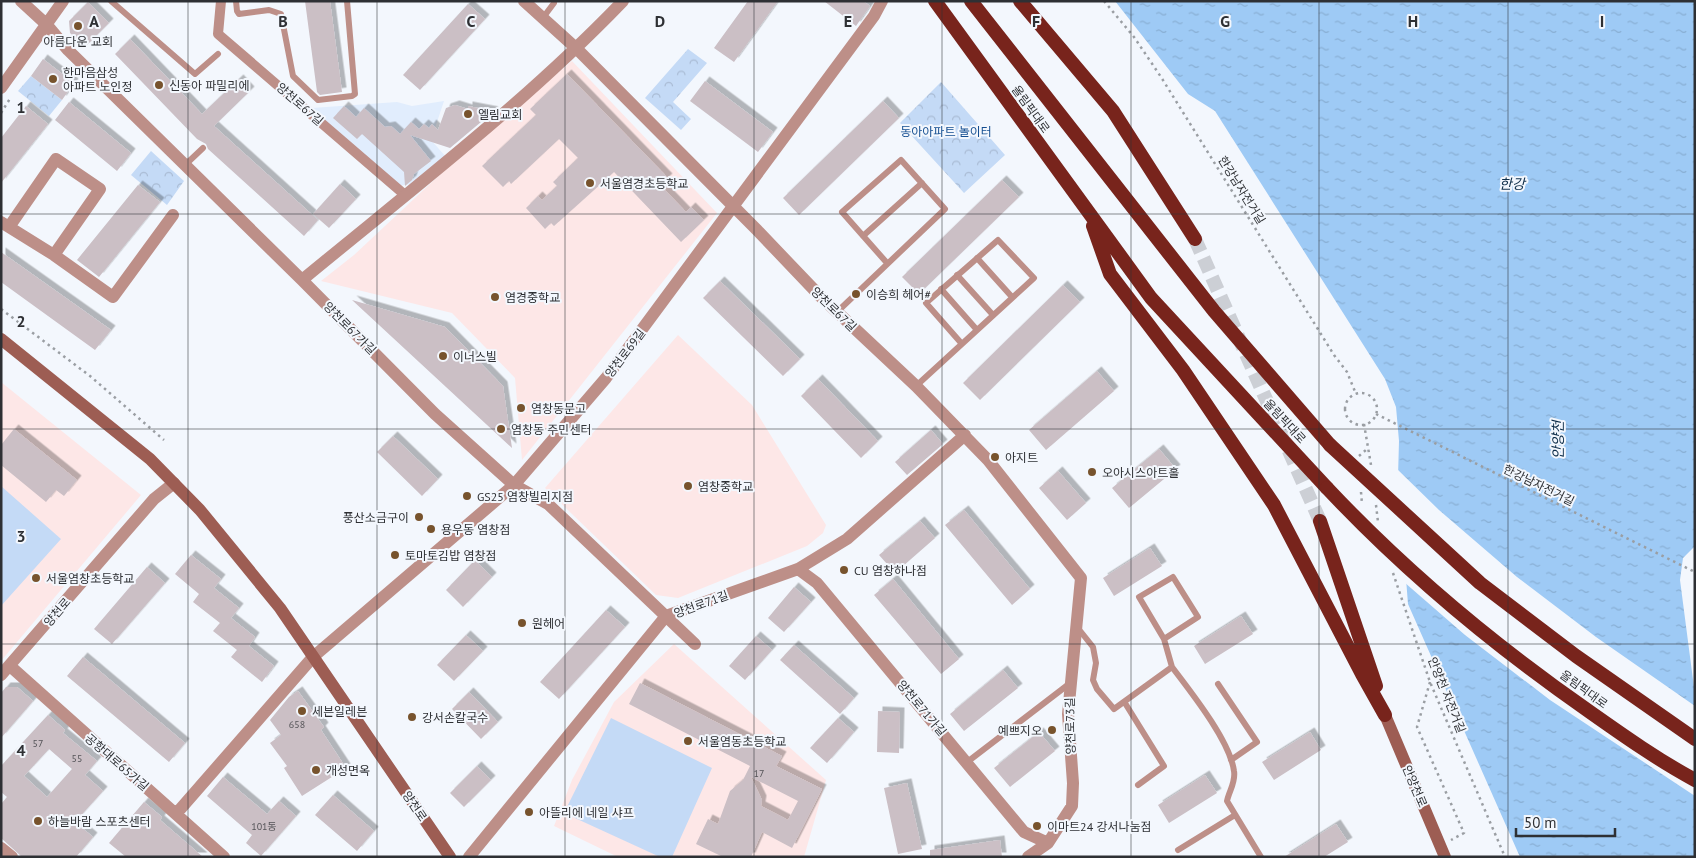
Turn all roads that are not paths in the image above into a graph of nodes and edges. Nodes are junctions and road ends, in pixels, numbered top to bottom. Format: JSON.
{"nodes":[{"id":1,"x":21,"y":1,"type":"edge"},
{"id":2,"x":62,"y":1,"type":"edge"},
{"id":3,"x":110,"y":1,"type":"edge"},
{"id":4,"x":221,"y":1,"type":"edge"},
{"id":5,"x":236,"y":1,"type":"edge"},
{"id":6,"x":347,"y":1,"type":"edge"},
{"id":7,"x":524,"y":1,"type":"edge"},
{"id":8,"x":622,"y":1,"type":"edge"},
{"id":9,"x":882,"y":1,"type":"edge"},
{"id":10,"x":935,"y":1,"type":"edge"},
{"id":11,"x":971,"y":1,"type":"edge"},
{"id":12,"x":1020,"y":1,"type":"edge"},
{"id":13,"x":554,"y":2,"type":"edge"},
{"id":14,"x":542,"y":19,"type":"junction"},
{"id":15,"x":46,"y":24,"type":"junction"},
{"id":16,"x":577,"y":49,"type":"junction"},
{"id":17,"x":218,"y":54,"type":"dead end"},
{"id":18,"x":1,"y":88,"type":"edge"},
{"id":19,"x":203,"y":148,"type":"dead end"},
{"id":20,"x":185,"y":165,"type":"junction"},
{"id":21,"x":922,"y":183,"type":"junction"},
{"id":22,"x":405,"y":195,"type":"junction"},
{"id":23,"x":733,"y":205,"type":"junction"},
{"id":24,"x":1088,"y":213,"type":"junction"},
{"id":25,"x":173,"y":215,"type":"dead end"},
{"id":26,"x":5,"y":224,"type":"edge"},
{"id":27,"x":863,"y":236,"type":"junction"},
{"id":28,"x":1195,"y":239,"type":"tunnel mouth"},
{"id":29,"x":54,"y":255,"type":"junction"},
{"id":30,"x":977,"y":258,"type":"junction"},
{"id":31,"x":887,"y":263,"type":"junction"},
{"id":32,"x":957,"y":275,"type":"junction"},
{"id":33,"x":302,"y":280,"type":"junction"},
{"id":34,"x":941,"y":289,"type":"junction"},
{"id":35,"x":1012,"y":297,"type":"junction"},
{"id":36,"x":837,"y":312,"type":"junction"},
{"id":37,"x":993,"y":315,"type":"junction"},
{"id":38,"x":977,"y":330,"type":"junction"},
{"id":39,"x":1,"y":339,"type":"edge"},
{"id":40,"x":962,"y":344,"type":"junction"},
{"id":41,"x":916,"y":386,"type":"junction"},
{"id":42,"x":964,"y":435,"type":"junction"},
{"id":43,"x":174,"y":484,"type":"junction"},
{"id":44,"x":514,"y":485,"type":"junction"},
{"id":45,"x":1320,"y":520,"type":"tunnel mouth"},
{"id":46,"x":798,"y":569,"type":"junction"},
{"id":47,"x":1081,"y":578,"type":"joint"},
{"id":48,"x":666,"y":616,"type":"junction"},
{"id":49,"x":1076,"y":626,"type":"junction"},
{"id":50,"x":1164,"y":639,"type":"junction"},
{"id":51,"x":695,"y":644,"type":"dead end"},
{"id":52,"x":313,"y":657,"type":"junction"},
{"id":53,"x":1172,"y":667,"type":"junction"},
{"id":54,"x":6,"y":670,"type":"edge"},
{"id":55,"x":1070,"y":684,"type":"junction"},
{"id":56,"x":1218,"y":684,"type":"dead end"},
{"id":57,"x":1125,"y":703,"type":"junction"},
{"id":58,"x":1385,"y":715,"type":"junction"},
{"id":59,"x":1695,"y":739,"type":"edge"},
{"id":60,"x":1232,"y":760,"type":"junction"},
{"id":61,"x":966,"y":762,"type":"junction"},
{"id":62,"x":1695,"y":780,"type":"edge"},
{"id":63,"x":1138,"y":785,"type":"dead end"},
{"id":64,"x":176,"y":814,"type":"junction"},
{"id":65,"x":1235,"y":815,"type":"junction"},
{"id":66,"x":1048,"y":843,"type":"junction"},
{"id":67,"x":1,"y":848,"type":"edge"},
{"id":68,"x":1178,"y":850,"type":"dead end"},
{"id":69,"x":1443,"y":851,"type":"edge"},
{"id":70,"x":12,"y":857,"type":"edge"},
{"id":71,"x":224,"y":857,"type":"edge"},
{"id":72,"x":450,"y":857,"type":"edge"},
{"id":73,"x":469,"y":857,"type":"edge"},
{"id":74,"x":1028,"y":857,"type":"edge"},
{"id":75,"x":1261,"y":857,"type":"edge"}],
"edges":[{"from":1,"to":15,"type":"street","name":"양천로67가길"},
{"from":2,"to":15,"type":"street"},
{"from":3,"to":17,"type":"lane"},
{"from":4,"to":22,"type":"street","name":"양천로67길"},
{"from":5,"to":6,"type":"lane"},
{"from":7,"to":14,"type":"street","name":"양천로67길"},
{"from":8,"to":16,"type":"street"},
{"from":9,"to":23,"type":"street","name":"양천로69길"},
{"from":10,"to":24,"type":"highway","name":"올림픽대로"},
{"from":11,"to":59,"type":"highway","name":"올림픽대로","bridge":true},
{"from":12,"to":28,"type":"highway"},
{"from":13,"to":14,"type":"lane"},
{"from":14,"to":16,"type":"street","name":"양천로67길"},
{"from":15,"to":18,"type":"street"},
{"from":15,"to":20,"type":"street","name":"양천로67가길"},
{"from":16,"to":22,"type":"street"},
{"from":16,"to":23,"type":"street","name":"양천로67길"},
{"from":19,"to":20,"type":"lane"},
{"from":20,"to":33,"type":"street","name":"양천로67가길"},
{"from":21,"to":27,"type":"lane"},
{"from":21,"to":27,"type":"lane"},
{"from":21,"to":31,"type":"lane"},
{"from":22,"to":33,"type":"street"},
{"from":23,"to":36,"type":"street","name":"양천로67길"},
{"from":23,"to":44,"type":"street","name":"양천로69길"},
{"from":24,"to":58,"type":"highway"},
{"from":24,"to":62,"type":"highway","name":"올림픽대로","bridge":true},
{"from":25,"to":29,"type":"street"},
{"from":26,"to":29,"type":"street"},
{"from":26,"to":29,"type":"street"},
{"from":27,"to":31,"type":"lane"},
{"from":30,"to":32,"type":"lane"},
{"from":30,"to":35,"type":"lane"},
{"from":30,"to":35,"type":"lane"},
{"from":31,"to":36,"type":"lane"},
{"from":32,"to":34,"type":"lane"},
{"from":32,"to":37,"type":"lane"},
{"from":33,"to":44,"type":"street","name":"양천로67가길"},
{"from":34,"to":38,"type":"lane"},
{"from":34,"to":40,"type":"lane"},
{"from":35,"to":37,"type":"lane"},
{"from":36,"to":41,"type":"street","name":"양천로67길"},
{"from":37,"to":38,"type":"lane"},
{"from":38,"to":40,"type":"lane"},
{"from":39,"to":43,"type":"main road","name":"양천로"},
{"from":40,"to":41,"type":"lane"},
{"from":41,"to":42,"type":"street","name":"양천로67길"},
{"from":42,"to":46,"type":"street","name":"양천로71길"},
{"from":42,"to":47,"type":"street","name":"양천로67길"},
{"from":43,"to":52,"type":"main road","name":"양천로"},
{"from":43,"to":54,"type":"street","name":"양천로"},
{"from":44,"to":48,"type":"street","name":"양천로67가길"},
{"from":44,"to":52,"type":"street","name":"양천로69길"},
{"from":45,"to":58,"type":"highway"},
{"from":46,"to":48,"type":"street","name":"양천로71길"},
{"from":46,"to":61,"type":"street","name":"양천로71가길"},
{"from":47,"to":49,"type":"street","name":"양천로73길"},
{"from":48,"to":51,"type":"street","name":"양천로67가길"},
{"from":48,"to":73,"type":"street","name":"양천로71길"},
{"from":49,"to":55,"type":"street","name":"양천로73길"},
{"from":49,"to":57,"type":"lane"},
{"from":50,"to":50,"type":"lane"},
{"from":50,"to":53,"type":"lane"},
{"from":52,"to":64,"type":"street"},
{"from":52,"to":72,"type":"main road","name":"양천로"},
{"from":53,"to":57,"type":"lane"},
{"from":53,"to":60,"type":"lane"},
{"from":54,"to":64,"type":"street","name":"공항대로65가길"},
{"from":55,"to":61,"type":"lane"},
{"from":55,"to":66,"type":"street","name":"양천로73길"},
{"from":56,"to":60,"type":"lane"},
{"from":57,"to":63,"type":"lane"},
{"from":58,"to":69,"type":"main road","name":"안양천로"},
{"from":60,"to":65,"type":"lane"},
{"from":61,"to":66,"type":"street","name":"양천로71가길"},
{"from":64,"to":71,"type":"street","name":"공항대로65가길"},
{"from":65,"to":68,"type":"lane"},
{"from":65,"to":75,"type":"lane"},
{"from":66,"to":74,"type":"street","name":"양천로73길"},
{"from":67,"to":70,"type":"street"}]}
